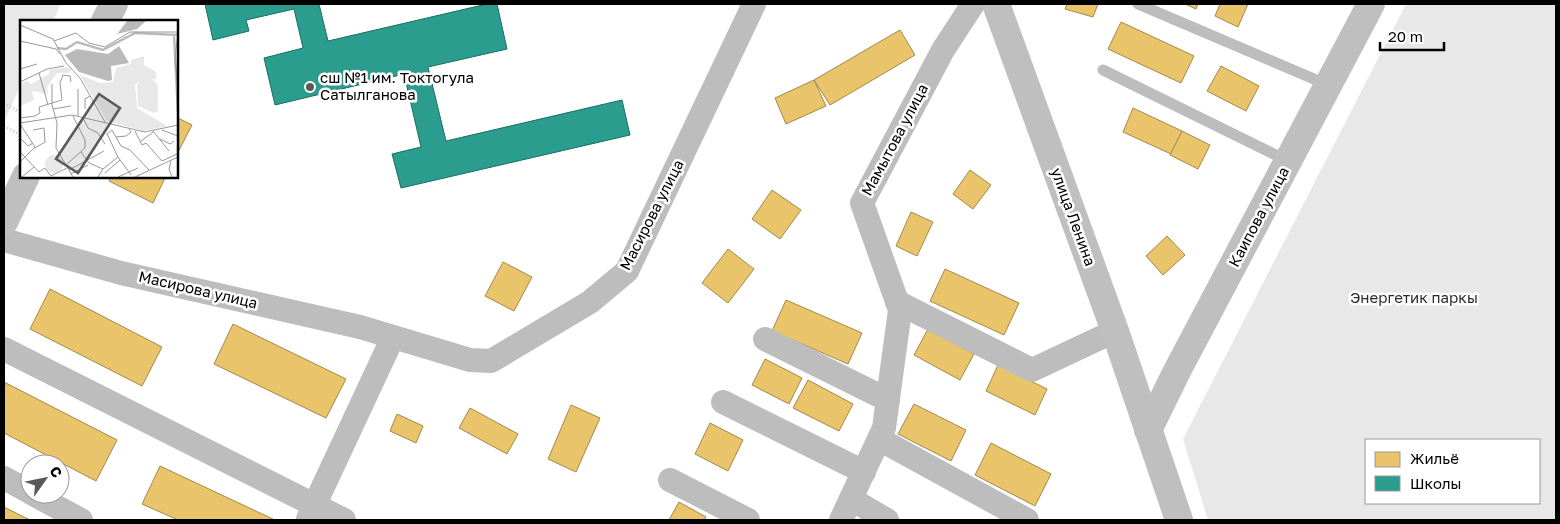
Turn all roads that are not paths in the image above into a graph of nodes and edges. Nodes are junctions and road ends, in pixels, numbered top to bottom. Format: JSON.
{"nodes":[{"id":1,"x":114,"y":4,"type":"edge"},
{"id":2,"x":754,"y":4,"type":"edge"},
{"id":3,"x":973,"y":4,"type":"edge"},
{"id":4,"x":996,"y":4,"type":"edge"},
{"id":5,"x":1138,"y":4,"type":"edge"},
{"id":6,"x":1370,"y":4,"type":"edge"},
{"id":7,"x":106,"y":20,"type":"edge"},
{"id":8,"x":1103,"y":70,"type":"dead end"},
{"id":9,"x":1328,"y":85,"type":"junction"},
{"id":10,"x":1288,"y":161,"type":"junction"},
{"id":11,"x":25,"y":178,"type":"edge"},
{"id":12,"x":4,"y":222,"type":"edge"},
{"id":13,"x":4,"y":240,"type":"edge"},
{"id":14,"x":897,"y":302,"type":"junction"},
{"id":15,"x":1115,"y":331,"type":"junction"},
{"id":16,"x":393,"y":337,"type":"junction"},
{"id":17,"x":765,"y":339,"type":"dead end"},
{"id":18,"x":4,"y":349,"type":"edge"},
{"id":19,"x":888,"y":400,"type":"junction"},
{"id":20,"x":723,"y":402,"type":"dead end"},
{"id":21,"x":1148,"y":430,"type":"junction"},
{"id":22,"x":879,"y":439,"type":"junction"},
{"id":23,"x":864,"y":472,"type":"junction"},
{"id":24,"x":4,"y":478,"type":"edge"},
{"id":25,"x":670,"y":480,"type":"dead end"},
{"id":26,"x":20,"y":487,"type":"edge"},
{"id":27,"x":851,"y":499,"type":"junction"},
{"id":28,"x":52,"y":504,"type":"edge"},
{"id":29,"x":311,"y":513,"type":"edge"},
{"id":30,"x":81,"y":520,"type":"edge"},
{"id":31,"x":344,"y":520,"type":"edge"},
{"id":32,"x":748,"y":520,"type":"edge"},
{"id":33,"x":841,"y":520,"type":"edge"},
{"id":34,"x":887,"y":520,"type":"edge"},
{"id":35,"x":1027,"y":520,"type":"edge"},
{"id":36,"x":1179,"y":520,"type":"edge"}],
"edges":[{"from":1,"to":7,"type":"main road"},
{"from":2,"to":16,"type":"street","name":"Масирова улица"},
{"from":3,"to":14,"type":"street","name":"Мамытова улица"},
{"from":4,"to":15,"type":"main road","name":"улица Ленина"},
{"from":5,"to":9,"type":"lane"},
{"from":6,"to":9,"type":"main road","name":"Каипова улица"},
{"from":8,"to":10,"type":"lane"},
{"from":9,"to":10,"type":"main road","name":"Каипова улица"},
{"from":10,"to":21,"type":"main road","name":"Каипова улица"},
{"from":11,"to":12,"type":"main road"},
{"from":13,"to":16,"type":"street","name":"Масирова улица"},
{"from":14,"to":15,"type":"street"},
{"from":14,"to":19,"type":"street","name":"Мамытова улица"},
{"from":15,"to":21,"type":"main road","name":"улица Ленина"},
{"from":16,"to":29,"type":"street"},
{"from":17,"to":19,"type":"street"},
{"from":18,"to":29,"type":"street"},
{"from":19,"to":22,"type":"street","name":"Мамытова улица"},
{"from":20,"to":23,"type":"street"},
{"from":21,"to":36,"type":"main road","name":"улица Ленина"},
{"from":22,"to":23,"type":"street","name":"Мамытова улица"},
{"from":22,"to":35,"type":"street"},
{"from":23,"to":27,"type":"street","name":"Мамытова улица"},
{"from":24,"to":26,"type":"street"},
{"from":25,"to":32,"type":"street"},
{"from":27,"to":33,"type":"street","name":"Мамытова улица"},
{"from":27,"to":34,"type":"street"},
{"from":28,"to":30,"type":"street"},
{"from":29,"to":31,"type":"street"}]}
